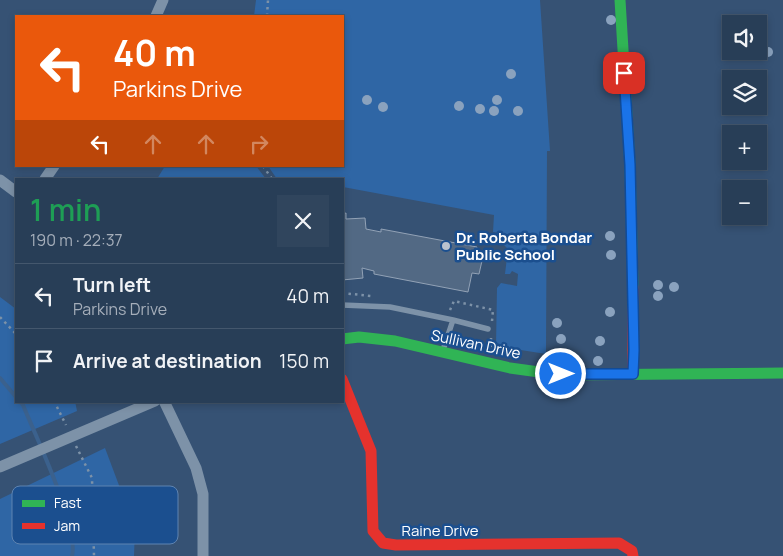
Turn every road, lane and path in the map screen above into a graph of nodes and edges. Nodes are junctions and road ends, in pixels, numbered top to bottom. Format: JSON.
{"nodes":[{"id":1,"x":163,"y":0,"type":"edge"},
{"id":2,"x":268,"y":0,"type":"edge"},
{"id":3,"x":620,"y":0,"type":"edge"},
{"id":4,"x":156,"y":15,"type":"edge"},
{"id":5,"x":267,"y":15,"type":"edge"},
{"id":6,"x":53,"y":167,"type":"edge"},
{"id":7,"x":264,"y":167,"type":"edge"},
{"id":8,"x":46,"y":178,"type":"edge"},
{"id":9,"x":271,"y":178,"type":"edge"},
{"id":10,"x":0,"y":180,"type":"edge"},
{"id":11,"x":15,"y":191,"type":"edge"},
{"id":12,"x":344,"y":305,"type":"edge"},
{"id":13,"x":0,"y":317,"type":"edge"},
{"id":14,"x":453,"y":320,"type":"junction"},
{"id":15,"x":488,"y":329,"type":"dead end"},
{"id":16,"x":15,"y":333,"type":"edge"},
{"id":17,"x":344,"y":339,"type":"edge"},
{"id":18,"x":442,"y":352,"type":"junction"},
{"id":19,"x":783,"y":373,"type":"edge"},
{"id":20,"x":633,"y":374,"type":"junction"},
{"id":21,"x":344,"y":384,"type":"edge"},
{"id":22,"x":55,"y":403,"type":"edge"},
{"id":23,"x":150,"y":403,"type":"edge"},
{"id":24,"x":165,"y":403,"type":"edge"},
{"id":25,"x":72,"y":437,"type":"junction"},
{"id":26,"x":0,"y":467,"type":"edge"},
{"id":27,"x":92,"y":486,"type":"edge"},
{"id":28,"x":203,"y":556,"type":"edge"},
{"id":29,"x":633,"y":556,"type":"edge"}],
"edges":[{"from":1,"to":4,"type":"street"},
{"from":2,"to":5,"type":"path"},
{"from":3,"to":20,"type":"street"},
{"from":6,"to":8,"type":"street"},
{"from":7,"to":9,"type":"path"},
{"from":10,"to":11,"type":"street"},
{"from":12,"to":14,"type":"lane"},
{"from":13,"to":16,"type":"path"},
{"from":14,"to":15,"type":"lane"},
{"from":14,"to":18,"type":"lane"},
{"from":17,"to":18,"type":"street","name":"Sullivan Drive"},
{"from":18,"to":20,"type":"street","name":"Sullivan Drive"},
{"from":19,"to":20,"type":"street","name":"Sullivan Drive"},
{"from":21,"to":29,"type":"street","name":"Raine Drive"},
{"from":22,"to":25,"type":"path"},
{"from":23,"to":25,"type":"street"},
{"from":24,"to":28,"type":"street"},
{"from":25,"to":26,"type":"street"},
{"from":25,"to":27,"type":"path"}]}
